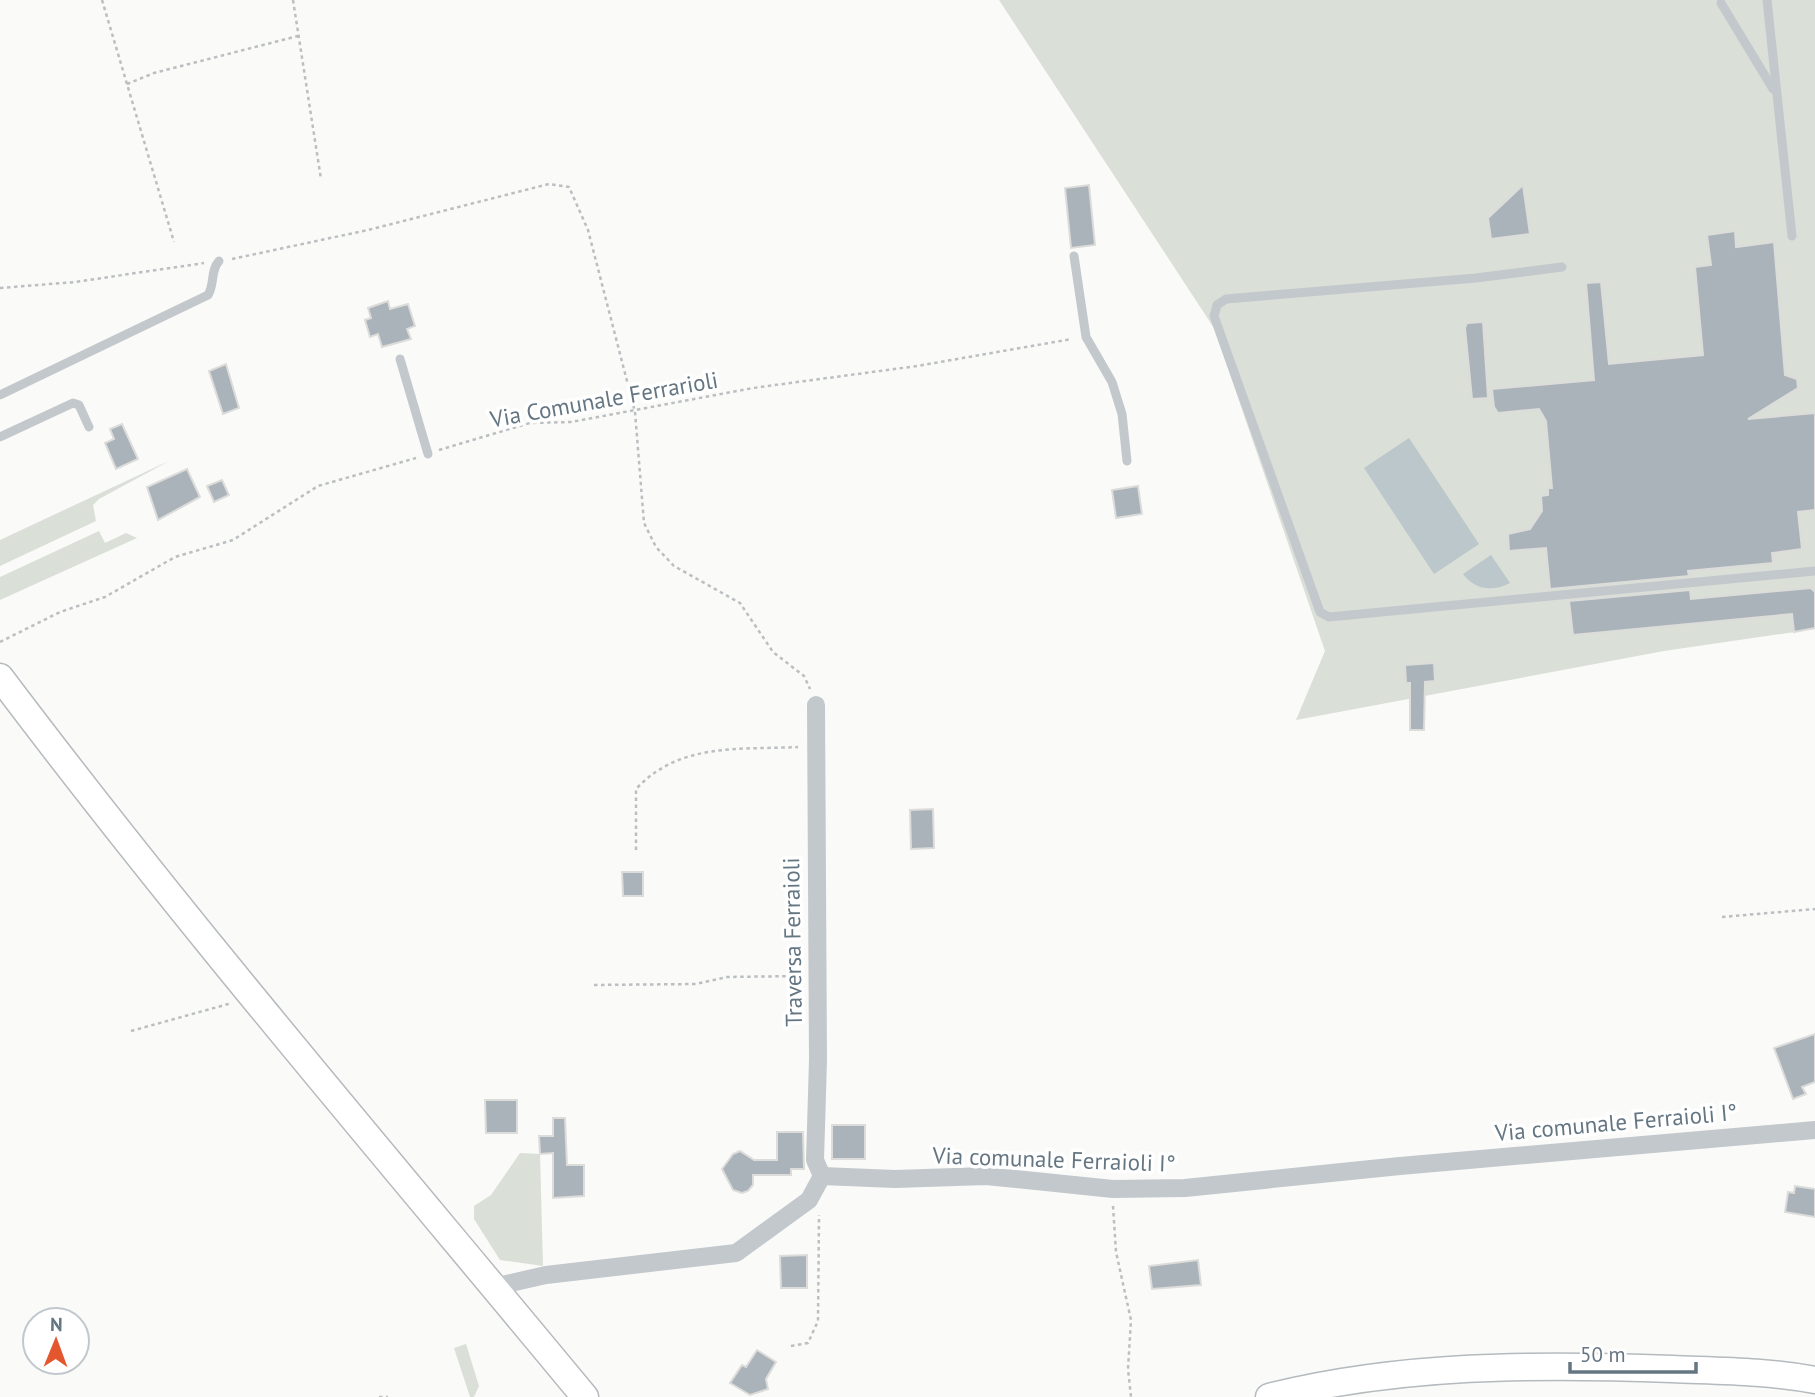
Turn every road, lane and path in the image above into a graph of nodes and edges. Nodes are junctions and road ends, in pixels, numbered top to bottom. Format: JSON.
{"nodes":[{"id":1,"x":102,"y":0,"type":"edge"},
{"id":2,"x":293,"y":0,"type":"edge"},
{"id":3,"x":1767,"y":0,"type":"edge"},
{"id":4,"x":1722,"y":1,"type":"edge"},
{"id":5,"x":298,"y":36,"type":"junction"},
{"id":6,"x":125,"y":84,"type":"junction"},
{"id":7,"x":1775,"y":92,"type":"junction"},
{"id":8,"x":321,"y":179,"type":"dead end"},
{"id":9,"x":1792,"y":236,"type":"dead end"},
{"id":10,"x":174,"y":242,"type":"dead end"},
{"id":11,"x":1074,"y":256,"type":"dead end"},
{"id":12,"x":219,"y":261,"type":"junction"},
{"id":13,"x":1562,"y":267,"type":"dead end"},
{"id":14,"x":0,"y":288,"type":"edge"},
{"id":15,"x":1086,"y":337,"type":"junction"},
{"id":16,"x":400,"y":359,"type":"dead end"},
{"id":17,"x":0,"y":395,"type":"edge"},
{"id":18,"x":635,"y":412,"type":"junction"},
{"id":19,"x":89,"y":427,"type":"dead end"},
{"id":20,"x":0,"y":437,"type":"edge"},
{"id":21,"x":428,"y":454,"type":"junction"},
{"id":22,"x":1127,"y":461,"type":"dead end"},
{"id":23,"x":1815,"y":571,"type":"edge"},
{"id":24,"x":0,"y":642,"type":"edge"},
{"id":25,"x":0,"y":677,"type":"edge"},
{"id":26,"x":816,"y":705,"type":"joint"},
{"id":27,"x":816,"y":746,"type":"junction"},
{"id":28,"x":636,"y":850,"type":"dead end"},
{"id":29,"x":1815,"y":909,"type":"edge"},
{"id":30,"x":1722,"y":917,"type":"dead end"},
{"id":31,"x":817,"y":975,"type":"junction"},
{"id":32,"x":594,"y":985,"type":"dead end"},
{"id":33,"x":252,"y":997,"type":"junction"},
{"id":34,"x":131,"y":1031,"type":"dead end"},
{"id":35,"x":1815,"y":1130,"type":"edge"},
{"id":36,"x":822,"y":1176,"type":"junction"},
{"id":37,"x":1113,"y":1189,"type":"junction"},
{"id":38,"x":815,"y":1194,"type":"junction"},
{"id":39,"x":494,"y":1287,"type":"junction"},
{"id":40,"x":791,"y":1346,"type":"dead end"},
{"id":41,"x":1815,"y":1367,"type":"edge"},
{"id":42,"x":1754,"y":1373,"type":"junction"},
{"id":43,"x":1815,"y":1380,"type":"edge"},
{"id":44,"x":379,"y":1397,"type":"edge"},
{"id":45,"x":388,"y":1397,"type":"edge"},
{"id":46,"x":584,"y":1397,"type":"edge"},
{"id":47,"x":1131,"y":1397,"type":"edge"},
{"id":48,"x":1269,"y":1397,"type":"edge"}],
"edges":[{"from":1,"to":6,"type":"path"},
{"from":2,"to":5,"type":"path"},
{"from":3,"to":7,"type":"lane"},
{"from":4,"to":7,"type":"lane"},
{"from":5,"to":6,"type":"path"},
{"from":5,"to":8,"type":"path"},
{"from":6,"to":10,"type":"path"},
{"from":7,"to":9,"type":"lane"},
{"from":11,"to":15,"type":"lane"},
{"from":12,"to":14,"type":"path"},
{"from":12,"to":17,"type":"lane"},
{"from":12,"to":18,"type":"path"},
{"from":13,"to":23,"type":"lane"},
{"from":15,"to":18,"type":"path","name":"Via Comunale Ferrarioli"},
{"from":15,"to":22,"type":"lane"},
{"from":16,"to":21,"type":"lane"},
{"from":18,"to":21,"type":"path","name":"Via Comunale Ferrarioli"},
{"from":18,"to":26,"type":"path"},
{"from":19,"to":20,"type":"lane"},
{"from":21,"to":24,"type":"path","name":"Via Comunale Ferrarioli"},
{"from":25,"to":33,"type":"main road"},
{"from":26,"to":27,"type":"street","name":"Traversa Ferraioli"},
{"from":27,"to":28,"type":"path"},
{"from":27,"to":31,"type":"street","name":"Traversa Ferraioli"},
{"from":29,"to":30,"type":"path"},
{"from":31,"to":32,"type":"path"},
{"from":31,"to":36,"type":"street","name":"Traversa Ferraioli"},
{"from":33,"to":34,"type":"path"},
{"from":33,"to":39,"type":"main road"},
{"from":35,"to":37,"type":"street","name":"Via comunale Ferraioli I°"},
{"from":36,"to":37,"type":"street","name":"Via comunale Ferraioli I°"},
{"from":36,"to":38,"type":"street"},
{"from":37,"to":47,"type":"path"},
{"from":38,"to":39,"type":"street"},
{"from":38,"to":40,"type":"path"},
{"from":39,"to":46,"type":"main road"},
{"from":41,"to":42,"type":"main road"},
{"from":42,"to":43,"type":"main road"},
{"from":42,"to":48,"type":"main road"},
{"from":44,"to":45,"type":"path"}]}
